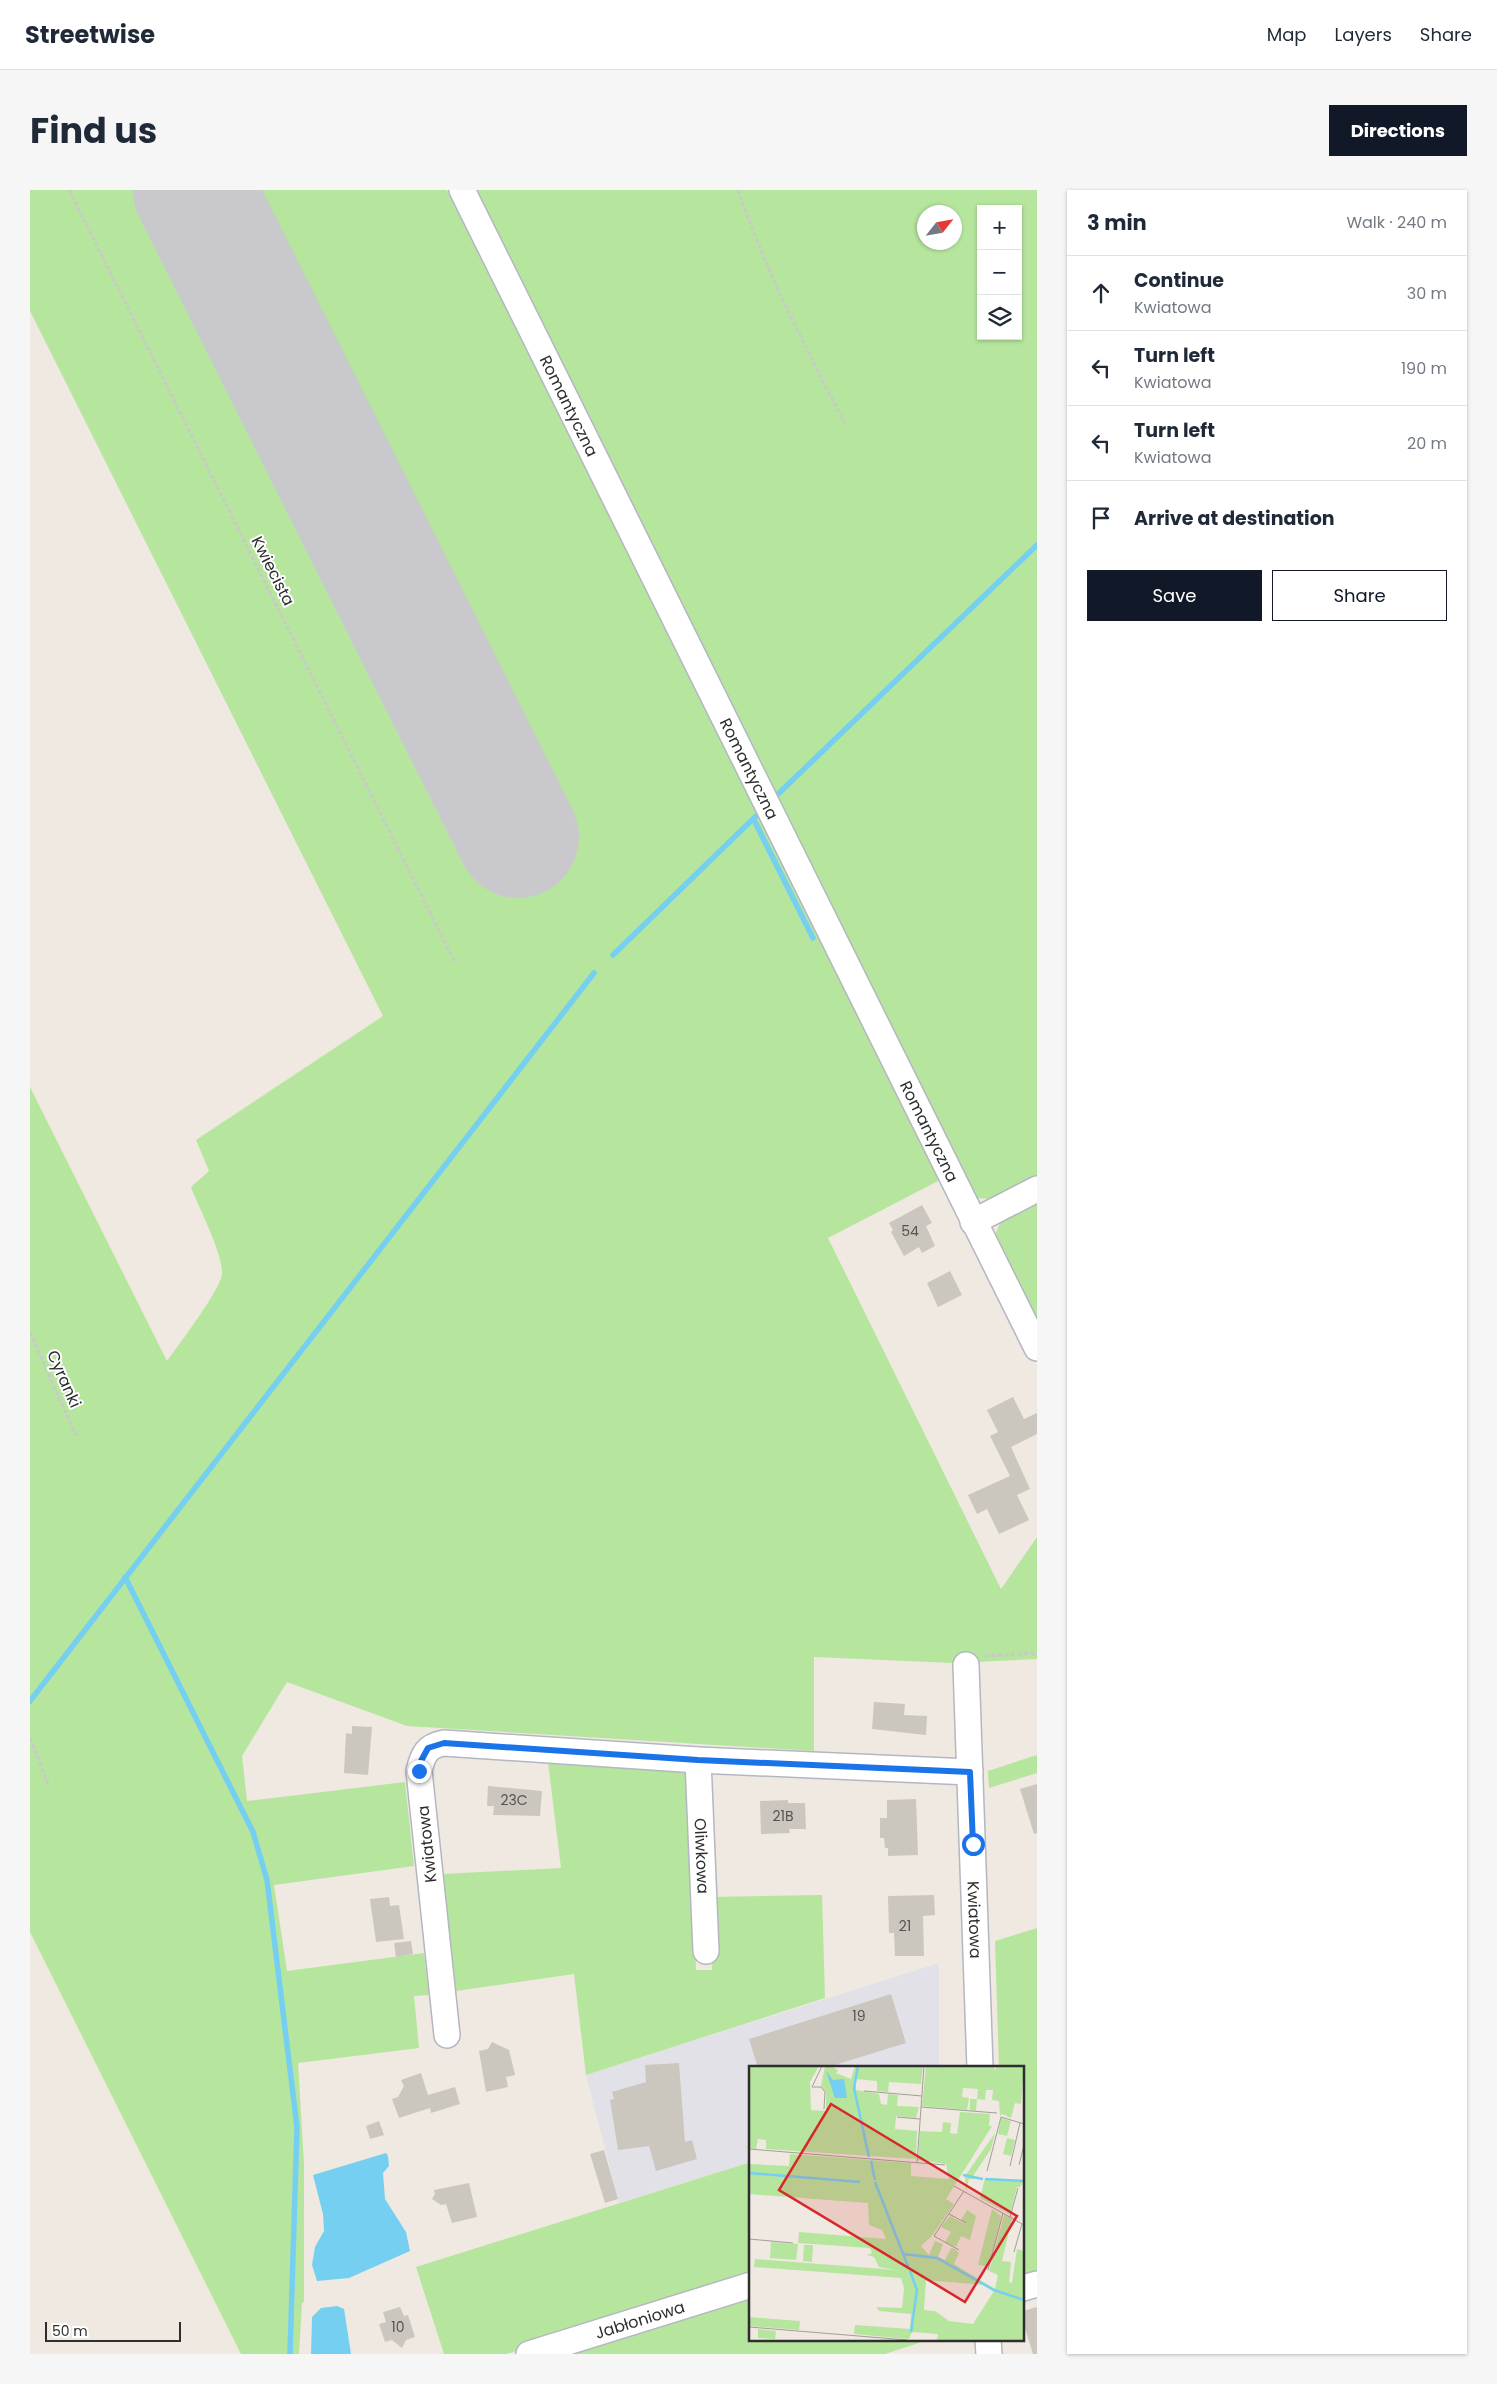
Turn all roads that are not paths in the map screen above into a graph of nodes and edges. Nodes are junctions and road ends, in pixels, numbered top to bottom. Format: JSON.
{"nodes":[{"id":1,"x":462,"y":190,"type":"edge"},
{"id":2,"x":1037,"y":1189,"type":"edge"},
{"id":3,"x":973,"y":1222,"type":"junction"},
{"id":4,"x":1037,"y":1348,"type":"edge"},
{"id":5,"x":974,"y":1662,"type":"road end"},
{"id":6,"x":698,"y":1760,"type":"junction"},
{"id":7,"x":970,"y":1772,"type":"junction"},
{"id":8,"x":706,"y":1951,"type":"dead end"},
{"id":9,"x":447,"y":2035,"type":"dead end"},
{"id":10,"x":980,"y":2066,"type":"edge"},
{"id":11,"x":1037,"y":2284,"type":"edge"},
{"id":12,"x":749,"y":2286,"type":"edge"},
{"id":13,"x":1024,"y":2288,"type":"edge"},
{"id":14,"x":529,"y":2354,"type":"edge"}],
"edges":[{"from":1,"to":3,"type":"street","name":"Romantyczna"},
{"from":2,"to":3,"type":"street"},
{"from":3,"to":4,"type":"street","name":"Romantyczna"},
{"from":5,"to":7,"type":"street","name":"Kwiatowa"},
{"from":6,"to":7,"type":"street","name":"Kwiatowa"},
{"from":6,"to":8,"type":"street","name":"Oliwkowa"},
{"from":6,"to":9,"type":"street","name":"Kwiatowa"},
{"from":7,"to":10,"type":"street","name":"Kwiatowa"},
{"from":11,"to":13,"type":"street"},
{"from":12,"to":14,"type":"street","name":"Jabłoniowa"}]}
